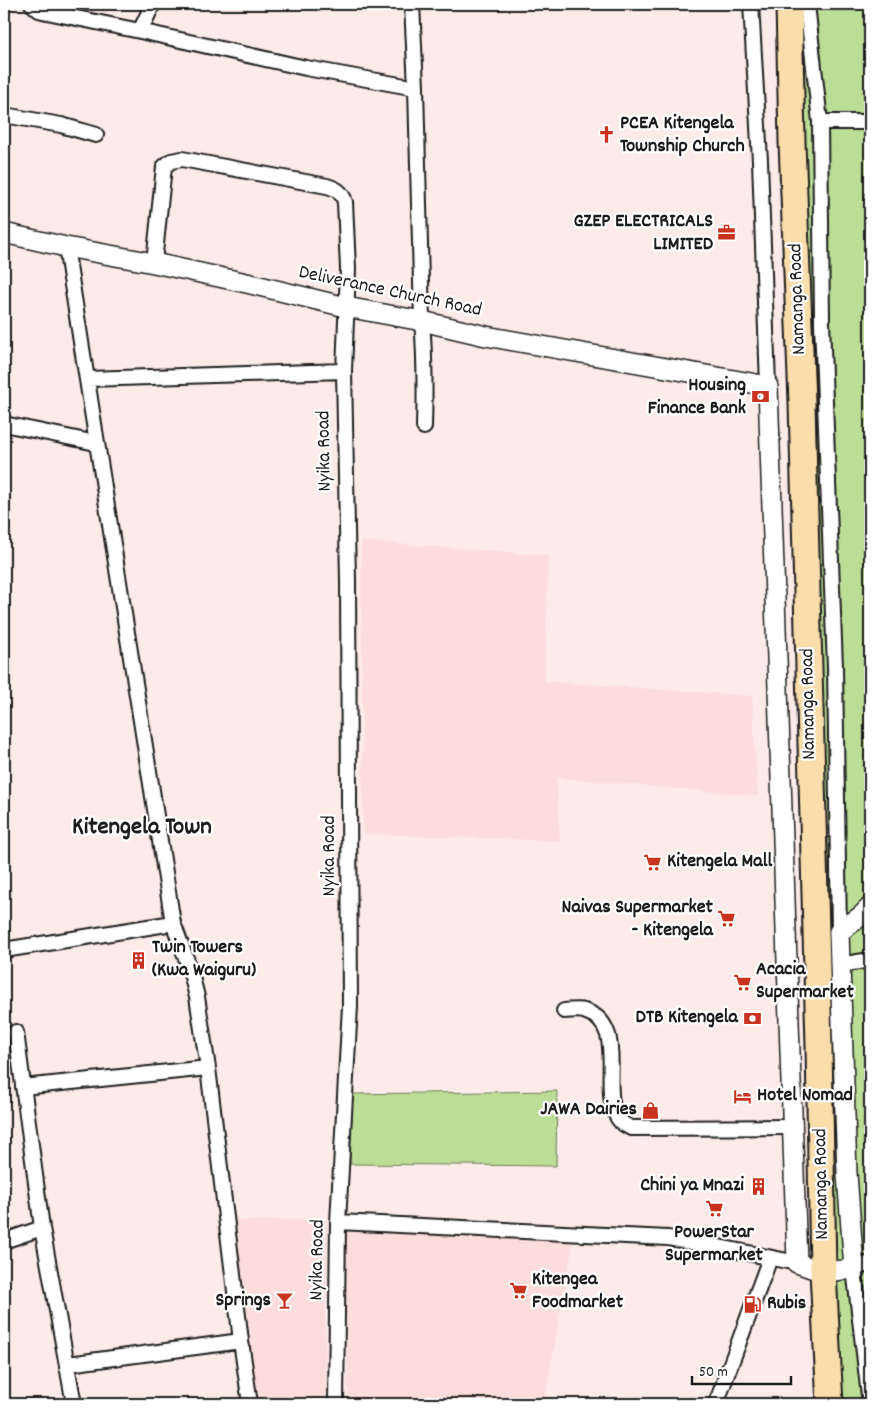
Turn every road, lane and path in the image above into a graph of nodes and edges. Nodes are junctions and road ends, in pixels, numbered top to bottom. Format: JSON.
{"nodes":[{"id":1,"x":32,"y":4,"type":"edge"},
{"id":2,"x":153,"y":4,"type":"edge"},
{"id":3,"x":412,"y":4,"type":"edge"},
{"id":4,"x":751,"y":4,"type":"edge"},
{"id":5,"x":789,"y":4,"type":"edge"},
{"id":6,"x":808,"y":4,"type":"edge"},
{"id":7,"x":140,"y":31,"type":"junction"},
{"id":8,"x":416,"y":88,"type":"junction"},
{"id":9,"x":4,"y":115,"type":"edge"},
{"id":10,"x":820,"y":122,"type":"junction"},
{"id":11,"x":870,"y":122,"type":"edge"},
{"id":12,"x":96,"y":135,"type":"dead end"},
{"id":13,"x":4,"y":233,"type":"edge"},
{"id":14,"x":66,"y":247,"type":"junction"},
{"id":15,"x":154,"y":263,"type":"junction"},
{"id":16,"x":346,"y":308,"type":"junction"},
{"id":17,"x":422,"y":321,"type":"junction"},
{"id":18,"x":344,"y":371,"type":"junction"},
{"id":19,"x":86,"y":379,"type":"junction"},
{"id":20,"x":768,"y":386,"type":"junction"},
{"id":21,"x":814,"y":402,"type":"junction"},
{"id":22,"x":4,"y":424,"type":"edge"},
{"id":23,"x":424,"y":428,"type":"dead end"},
{"id":24,"x":96,"y":443,"type":"junction"},
{"id":25,"x":832,"y":610,"type":"junction"},
{"id":26,"x":807,"y":615,"type":"junction"},
{"id":27,"x":870,"y":907,"type":"edge"},
{"id":28,"x":173,"y":923,"type":"junction"},
{"id":29,"x":839,"y":932,"type":"junction"},
{"id":30,"x":4,"y":950,"type":"edge"},
{"id":31,"x":870,"y":960,"type":"edge"},
{"id":32,"x":840,"y":965,"type":"junction"},
{"id":33,"x":564,"y":1011,"type":"dead end"},
{"id":34,"x":16,"y":1032,"type":"dead end"},
{"id":35,"x":208,"y":1068,"type":"junction"},
{"id":36,"x":24,"y":1087,"type":"junction"},
{"id":37,"x":792,"y":1127,"type":"junction"},
{"id":38,"x":338,"y":1222,"type":"junction"},
{"id":39,"x":42,"y":1228,"type":"junction"},
{"id":40,"x":4,"y":1241,"type":"edge"},
{"id":41,"x":770,"y":1258,"type":"junction"},
{"id":42,"x":796,"y":1263,"type":"junction"},
{"id":43,"x":862,"y":1266,"type":"edge"},
{"id":44,"x":823,"y":1272,"type":"junction"},
{"id":45,"x":241,"y":1341,"type":"junction"},
{"id":46,"x":68,"y":1364,"type":"junction"},
{"id":47,"x":74,"y":1404,"type":"edge"},
{"id":48,"x":250,"y":1404,"type":"edge"},
{"id":49,"x":336,"y":1404,"type":"edge"},
{"id":50,"x":716,"y":1404,"type":"edge"},
{"id":51,"x":830,"y":1404,"type":"edge"},
{"id":52,"x":870,"y":1404,"type":"edge"}],
"edges":[{"from":1,"to":7,"type":"street"},
{"from":2,"to":7,"type":"street"},
{"from":3,"to":8,"type":"street"},
{"from":4,"to":20,"type":"street"},
{"from":5,"to":21,"type":"highway","name":"Namanga Road"},
{"from":6,"to":10,"type":"street"},
{"from":7,"to":8,"type":"street"},
{"from":8,"to":17,"type":"street"},
{"from":9,"to":12,"type":"street"},
{"from":10,"to":11,"type":"street"},
{"from":10,"to":21,"type":"street"},
{"from":13,"to":14,"type":"street","name":"Deliverance Church Road"},
{"from":14,"to":15,"type":"street","name":"Deliverance Church Road"},
{"from":14,"to":19,"type":"street"},
{"from":15,"to":16,"type":"street","name":"Deliverance Church Road"},
{"from":15,"to":16,"type":"street","name":"Nyika Road"},
{"from":16,"to":17,"type":"street","name":"Deliverance Church Road"},
{"from":16,"to":18,"type":"street","name":"Nyika Road"},
{"from":17,"to":20,"type":"street","name":"Deliverance Church Road"},
{"from":17,"to":23,"type":"street"},
{"from":18,"to":19,"type":"street"},
{"from":18,"to":38,"type":"street","name":"Nyika Road"},
{"from":19,"to":24,"type":"street"},
{"from":20,"to":37,"type":"street"},
{"from":21,"to":25,"type":"street"},
{"from":21,"to":26,"type":"highway","name":"Namanga Road"},
{"from":22,"to":24,"type":"street"},
{"from":24,"to":28,"type":"street"},
{"from":25,"to":26,"type":"street"},
{"from":25,"to":29,"type":"street"},
{"from":26,"to":44,"type":"highway","name":"Namanga Road"},
{"from":27,"to":29,"type":"street"},
{"from":28,"to":30,"type":"street"},
{"from":28,"to":35,"type":"street"},
{"from":29,"to":32,"type":"street"},
{"from":31,"to":32,"type":"street"},
{"from":32,"to":43,"type":"street"},
{"from":33,"to":37,"type":"street"},
{"from":34,"to":36,"type":"street"},
{"from":35,"to":36,"type":"street"},
{"from":35,"to":45,"type":"street"},
{"from":36,"to":39,"type":"street"},
{"from":37,"to":42,"type":"street"},
{"from":38,"to":41,"type":"street"},
{"from":38,"to":49,"type":"street","name":"Nyika Road"},
{"from":39,"to":40,"type":"street"},
{"from":39,"to":46,"type":"street"},
{"from":41,"to":42,"type":"street"},
{"from":41,"to":50,"type":"street"},
{"from":42,"to":44,"type":"street"},
{"from":43,"to":44,"type":"street"},
{"from":43,"to":52,"type":"street"},
{"from":44,"to":51,"type":"highway","name":"Namanga Road"},
{"from":45,"to":46,"type":"street"},
{"from":45,"to":48,"type":"street"},
{"from":46,"to":47,"type":"street"}]}
